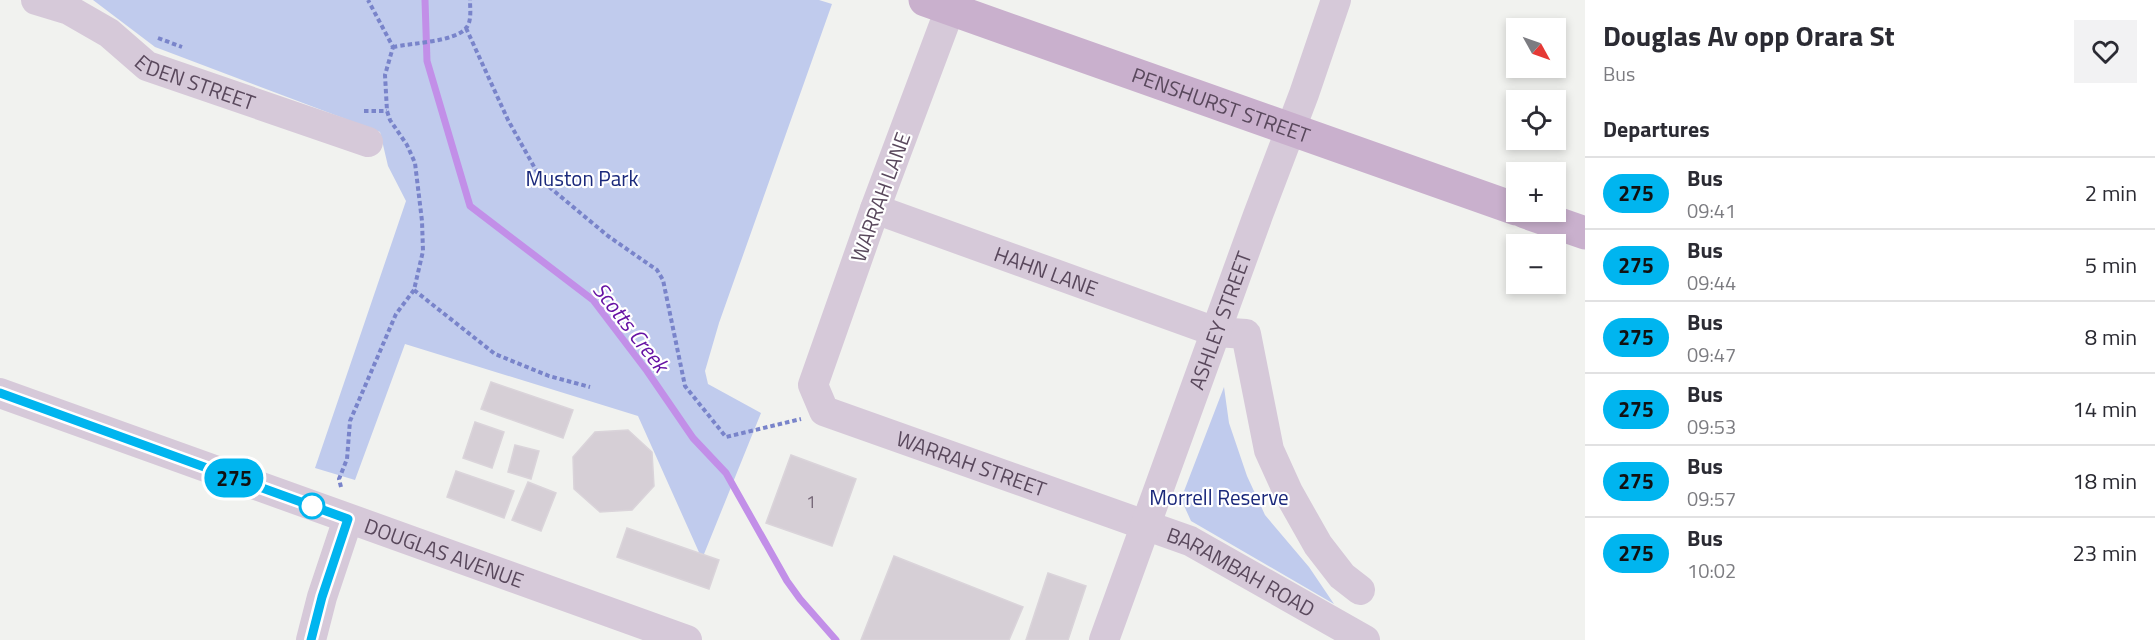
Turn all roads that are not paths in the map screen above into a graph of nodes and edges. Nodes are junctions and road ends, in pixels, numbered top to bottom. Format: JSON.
{"nodes":[{"id":1,"x":36,"y":0,"type":"edge"},
{"id":2,"x":1336,"y":0,"type":"edge"},
{"id":3,"x":938,"y":4,"type":"edge"},
{"id":4,"x":1291,"y":129,"type":"junction"},
{"id":5,"x":368,"y":141,"type":"dead end"},
{"id":6,"x":1506,"y":204,"type":"edge"},
{"id":7,"x":875,"y":209,"type":"junction"},
{"id":8,"x":1554,"y":222,"type":"edge"},
{"id":9,"x":1585,"y":233,"type":"edge"},
{"id":10,"x":1216,"y":332,"type":"junction"},
{"id":11,"x":0,"y":393,"type":"edge"},
{"id":12,"x":819,"y":398,"type":"joint"},
{"id":13,"x":348,"y":519,"type":"junction"},
{"id":14,"x":1146,"y":524,"type":"junction"},
{"id":15,"x":1360,"y":590,"type":"dead end"},
{"id":16,"x":311,"y":640,"type":"edge"},
{"id":17,"x":687,"y":640,"type":"edge"},
{"id":18,"x":1104,"y":640,"type":"edge"},
{"id":19,"x":1365,"y":640,"type":"edge"}],
"edges":[{"from":1,"to":5,"type":"street","name":"EDEN STREET"},
{"from":2,"to":4,"type":"street","name":"ASHLEY STREET"},
{"from":3,"to":4,"type":"main road","name":"PENSHURST STREET"},
{"from":3,"to":7,"type":"street","name":"WARRAH LANE"},
{"from":4,"to":6,"type":"main road","name":"PENSHURST STREET"},
{"from":4,"to":10,"type":"street","name":"ASHLEY STREET"},
{"from":7,"to":10,"type":"street","name":"HAHN LANE"},
{"from":7,"to":12,"type":"street","name":"WARRAH LANE"},
{"from":8,"to":9,"type":"main road"},
{"from":10,"to":14,"type":"street","name":"ASHLEY STREET"},
{"from":10,"to":15,"type":"street","name":"HAHN LANE"},
{"from":11,"to":13,"type":"street","name":"DOUGLAS AVENUE"},
{"from":12,"to":14,"type":"street","name":"WARRAH STREET"},
{"from":13,"to":16,"type":"street"},
{"from":13,"to":17,"type":"street","name":"DOUGLAS AVENUE"},
{"from":14,"to":18,"type":"street","name":"ASHLEY STREET"},
{"from":14,"to":19,"type":"street","name":"BARAMBAH ROAD"}]}
